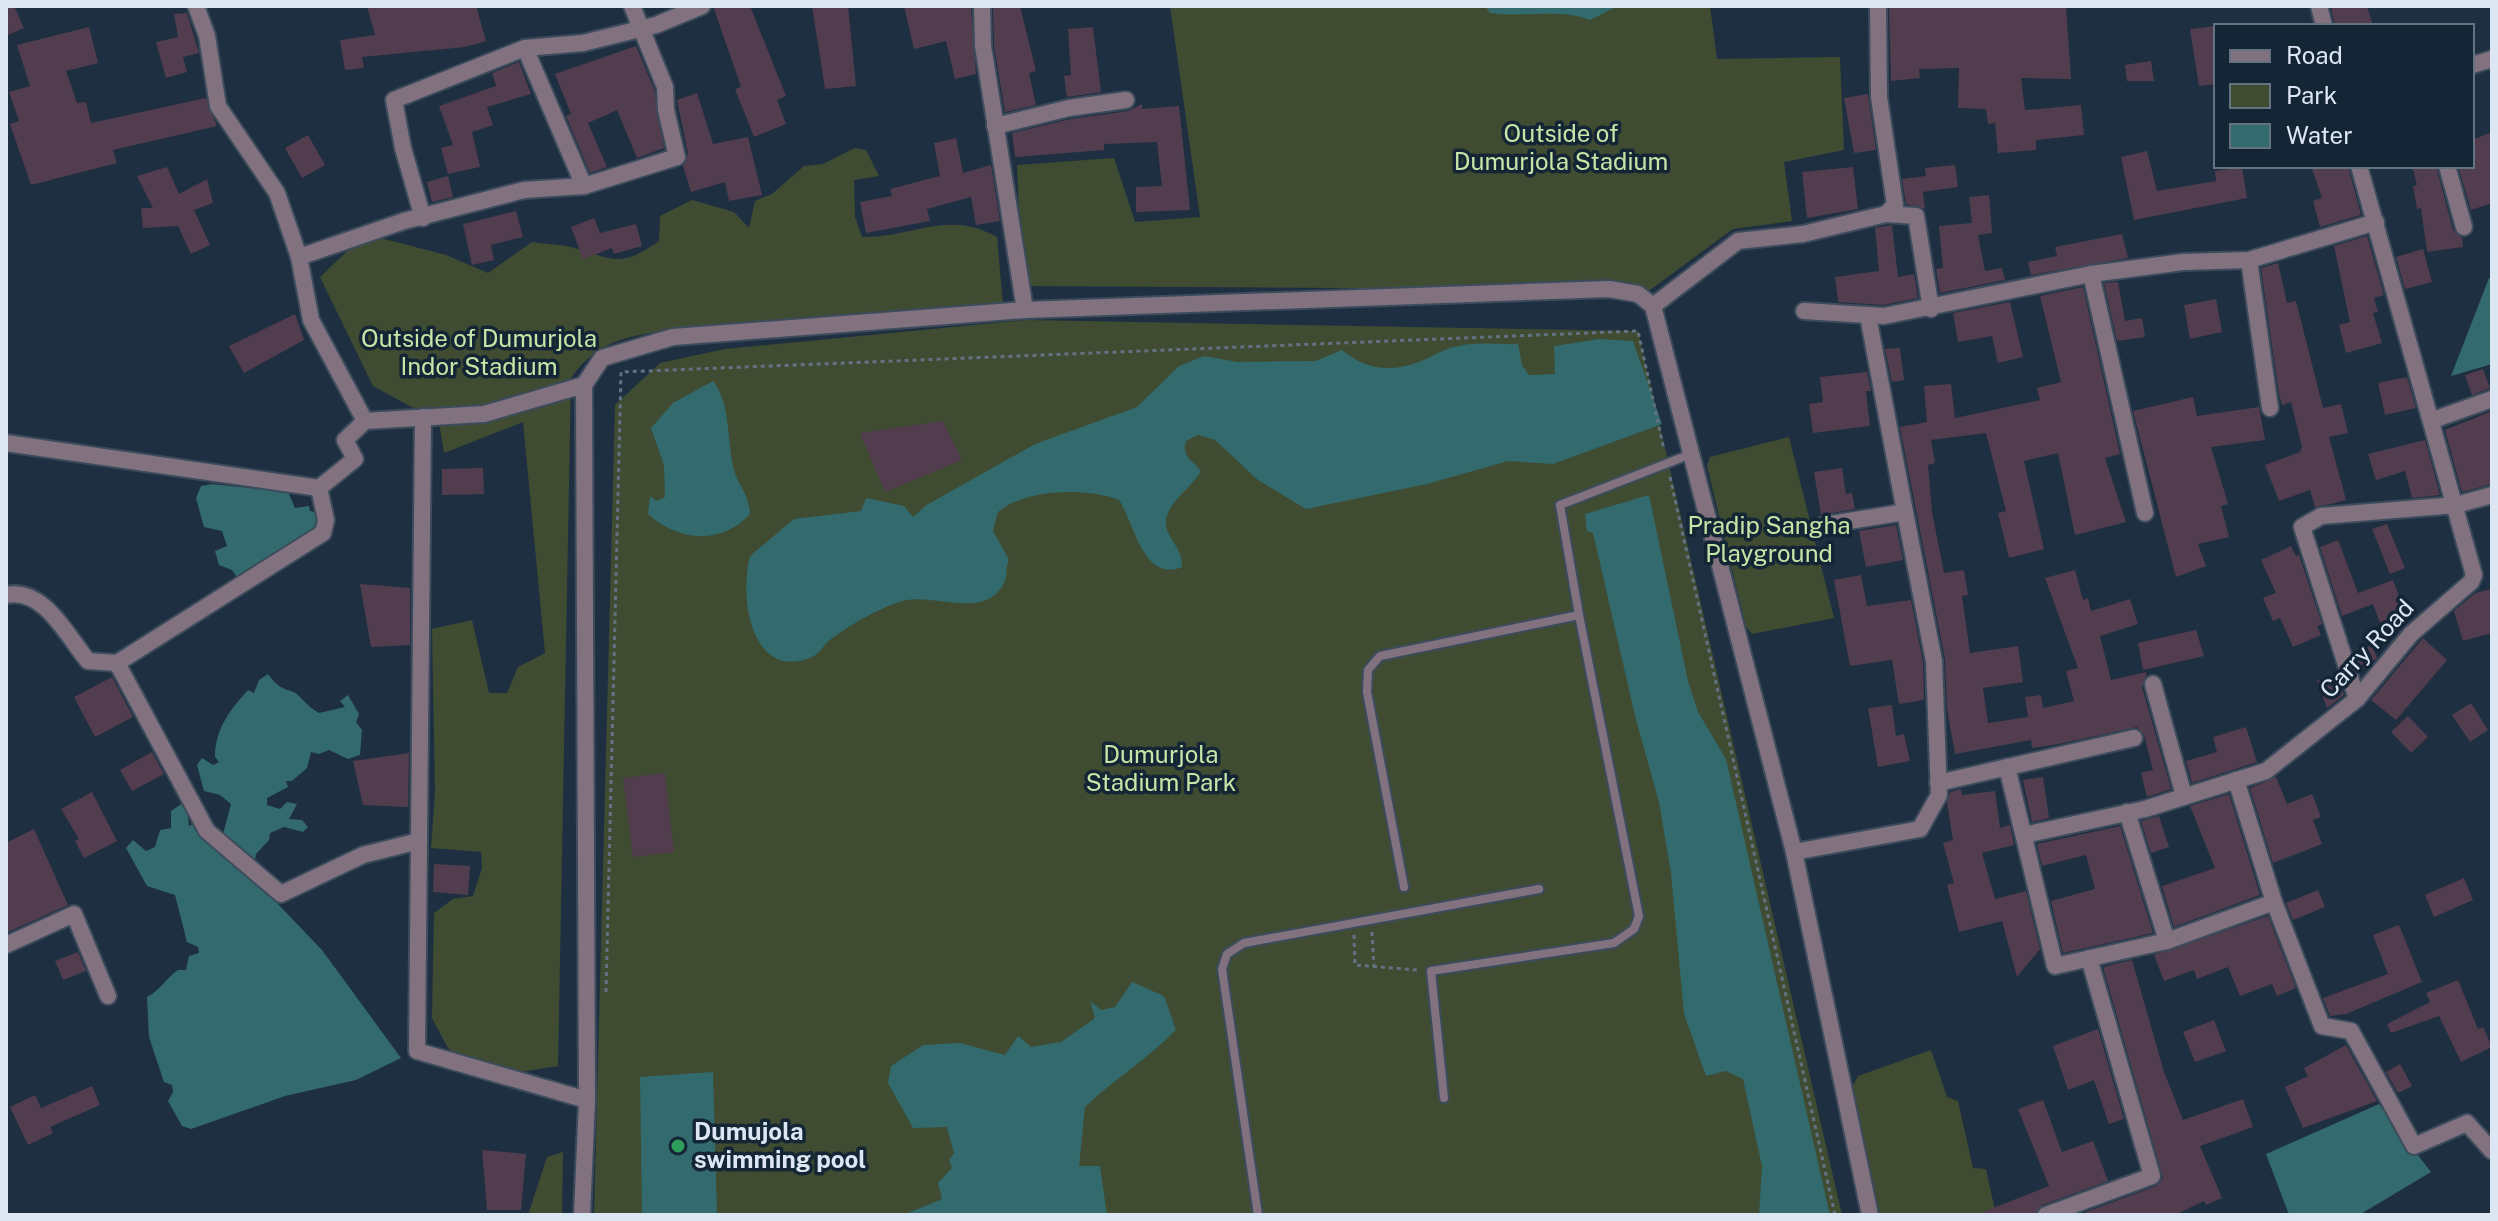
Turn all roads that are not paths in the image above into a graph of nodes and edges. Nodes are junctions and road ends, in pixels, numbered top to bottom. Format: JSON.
{"nodes":[{"id":1,"x":196,"y":6,"type":"edge"},
{"id":2,"x":632,"y":6,"type":"edge"},
{"id":3,"x":702,"y":6,"type":"edge"},
{"id":4,"x":982,"y":6,"type":"edge"},
{"id":5,"x":1878,"y":6,"type":"edge"},
{"id":6,"x":640,"y":28,"type":"junction"},
{"id":7,"x":525,"y":48,"type":"junction"},
{"id":8,"x":1126,"y":100,"type":"dead end"},
{"id":9,"x":995,"y":126,"type":"junction"},
{"id":10,"x":2360,"y":168,"type":"edge"},
{"id":11,"x":2448,"y":168,"type":"edge"},
{"id":12,"x":584,"y":186,"type":"junction"},
{"id":13,"x":1886,"y":214,"type":"junction"},
{"id":14,"x":423,"y":218,"type":"junction"},
{"id":15,"x":2376,"y":222,"type":"junction"},
{"id":16,"x":2464,"y":227,"type":"dead end"},
{"id":17,"x":299,"y":257,"type":"junction"},
{"id":18,"x":2249,"y":260,"type":"junction"},
{"id":19,"x":2091,"y":274,"type":"junction"},
{"id":20,"x":1653,"y":306,"type":"junction"},
{"id":21,"x":1931,"y":309,"type":"junction"},
{"id":22,"x":1025,"y":310,"type":"junction"},
{"id":23,"x":1804,"y":311,"type":"dead end"},
{"id":24,"x":1868,"y":316,"type":"junction"},
{"id":25,"x":584,"y":385,"type":"junction"},
{"id":26,"x":2492,"y":399,"type":"edge"},
{"id":27,"x":2270,"y":408,"type":"dead end"},
{"id":28,"x":423,"y":417,"type":"junction"},
{"id":29,"x":2433,"y":420,"type":"junction"},
{"id":30,"x":365,"y":421,"type":"junction"},
{"id":31,"x":6,"y":443,"type":"edge"},
{"id":32,"x":1691,"y":454,"type":"junction"},
{"id":33,"x":319,"y":488,"type":"junction"},
{"id":34,"x":2492,"y":495,"type":"edge"},
{"id":35,"x":2456,"y":505,"type":"junction"},
{"id":36,"x":1905,"y":512,"type":"junction"},
{"id":37,"x":2145,"y":513,"type":"dead end"},
{"id":38,"x":1824,"y":525,"type":"dead end"},
{"id":39,"x":6,"y":595,"type":"edge"},
{"id":40,"x":1579,"y":615,"type":"junction"},
{"id":41,"x":117,"y":663,"type":"junction"},
{"id":42,"x":2153,"y":684,"type":"dead end"},
{"id":43,"x":2357,"y":699,"type":"junction"},
{"id":44,"x":2134,"y":738,"type":"dead end"},
{"id":45,"x":2007,"y":767,"type":"junction"},
{"id":46,"x":2236,"y":780,"type":"junction"},
{"id":47,"x":1938,"y":783,"type":"junction"},
{"id":48,"x":2184,"y":796,"type":"junction"},
{"id":49,"x":2127,"y":812,"type":"junction"},
{"id":50,"x":2024,"y":835,"type":"junction"},
{"id":51,"x":419,"y":841,"type":"junction"},
{"id":52,"x":1794,"y":852,"type":"junction"},
{"id":53,"x":1404,"y":887,"type":"dead end"},
{"id":54,"x":1539,"y":889,"type":"dead end"},
{"id":55,"x":2274,"y":902,"type":"junction"},
{"id":56,"x":2167,"y":941,"type":"junction"},
{"id":57,"x":6,"y":945,"type":"edge"},
{"id":58,"x":2089,"y":958,"type":"junction"},
{"id":59,"x":108,"y":996,"type":"dead end"},
{"id":60,"x":1444,"y":1098,"type":"dead end"},
{"id":61,"x":587,"y":1100,"type":"junction"},
{"id":62,"x":2492,"y":1151,"type":"edge"},
{"id":63,"x":582,"y":1215,"type":"edge"},
{"id":64,"x":1258,"y":1215,"type":"edge"},
{"id":65,"x":1870,"y":1215,"type":"edge"},
{"id":66,"x":2046,"y":1215,"type":"edge"}],
"edges":[{"from":1,"to":17,"type":"street"},
{"from":2,"to":6,"type":"street"},
{"from":3,"to":6,"type":"street"},
{"from":4,"to":9,"type":"street"},
{"from":5,"to":13,"type":"street"},
{"from":6,"to":7,"type":"street"},
{"from":6,"to":12,"type":"street"},
{"from":7,"to":12,"type":"street"},
{"from":7,"to":14,"type":"street"},
{"from":8,"to":9,"type":"street"},
{"from":9,"to":22,"type":"street"},
{"from":10,"to":15,"type":"street","name":"Carry Road"},
{"from":11,"to":16,"type":"street"},
{"from":12,"to":14,"type":"street"},
{"from":13,"to":20,"type":"street"},
{"from":13,"to":21,"type":"street"},
{"from":14,"to":17,"type":"street"},
{"from":15,"to":18,"type":"street"},
{"from":15,"to":29,"type":"street","name":"Carry Road"},
{"from":17,"to":30,"type":"street"},
{"from":18,"to":19,"type":"street"},
{"from":18,"to":27,"type":"street"},
{"from":19,"to":21,"type":"street"},
{"from":19,"to":37,"type":"street"},
{"from":20,"to":22,"type":"street"},
{"from":20,"to":32,"type":"street"},
{"from":21,"to":24,"type":"street"},
{"from":22,"to":25,"type":"street"},
{"from":23,"to":24,"type":"street"},
{"from":24,"to":36,"type":"street"},
{"from":25,"to":28,"type":"street"},
{"from":25,"to":61,"type":"street"},
{"from":26,"to":29,"type":"street"},
{"from":28,"to":30,"type":"street"},
{"from":28,"to":51,"type":"street"},
{"from":29,"to":35,"type":"street","name":"Carry Road"},
{"from":30,"to":33,"type":"street"},
{"from":31,"to":33,"type":"street"},
{"from":32,"to":40,"type":"lane"},
{"from":32,"to":52,"type":"street"},
{"from":33,"to":41,"type":"street"},
{"from":34,"to":35,"type":"street"},
{"from":35,"to":43,"type":"street","name":"Carry Road"},
{"from":35,"to":43,"type":"street"},
{"from":36,"to":38,"type":"street"},
{"from":36,"to":47,"type":"street"},
{"from":39,"to":41,"type":"street"},
{"from":40,"to":53,"type":"lane"},
{"from":40,"to":60,"type":"lane"},
{"from":41,"to":51,"type":"street"},
{"from":42,"to":48,"type":"street"},
{"from":43,"to":46,"type":"street","name":"Carry Road"},
{"from":44,"to":45,"type":"street"},
{"from":45,"to":47,"type":"street"},
{"from":45,"to":50,"type":"street"},
{"from":46,"to":48,"type":"street","name":"Carry Road"},
{"from":46,"to":55,"type":"street"},
{"from":47,"to":52,"type":"street"},
{"from":48,"to":49,"type":"street","name":"Carry Road"},
{"from":49,"to":50,"type":"street","name":"Carry Road"},
{"from":49,"to":56,"type":"street"},
{"from":50,"to":58,"type":"street"},
{"from":51,"to":61,"type":"street"},
{"from":52,"to":65,"type":"street"},
{"from":54,"to":64,"type":"lane"},
{"from":55,"to":56,"type":"street"},
{"from":55,"to":62,"type":"street"},
{"from":56,"to":58,"type":"street"},
{"from":57,"to":59,"type":"street"},
{"from":58,"to":66,"type":"street"},
{"from":61,"to":63,"type":"street"}]}
